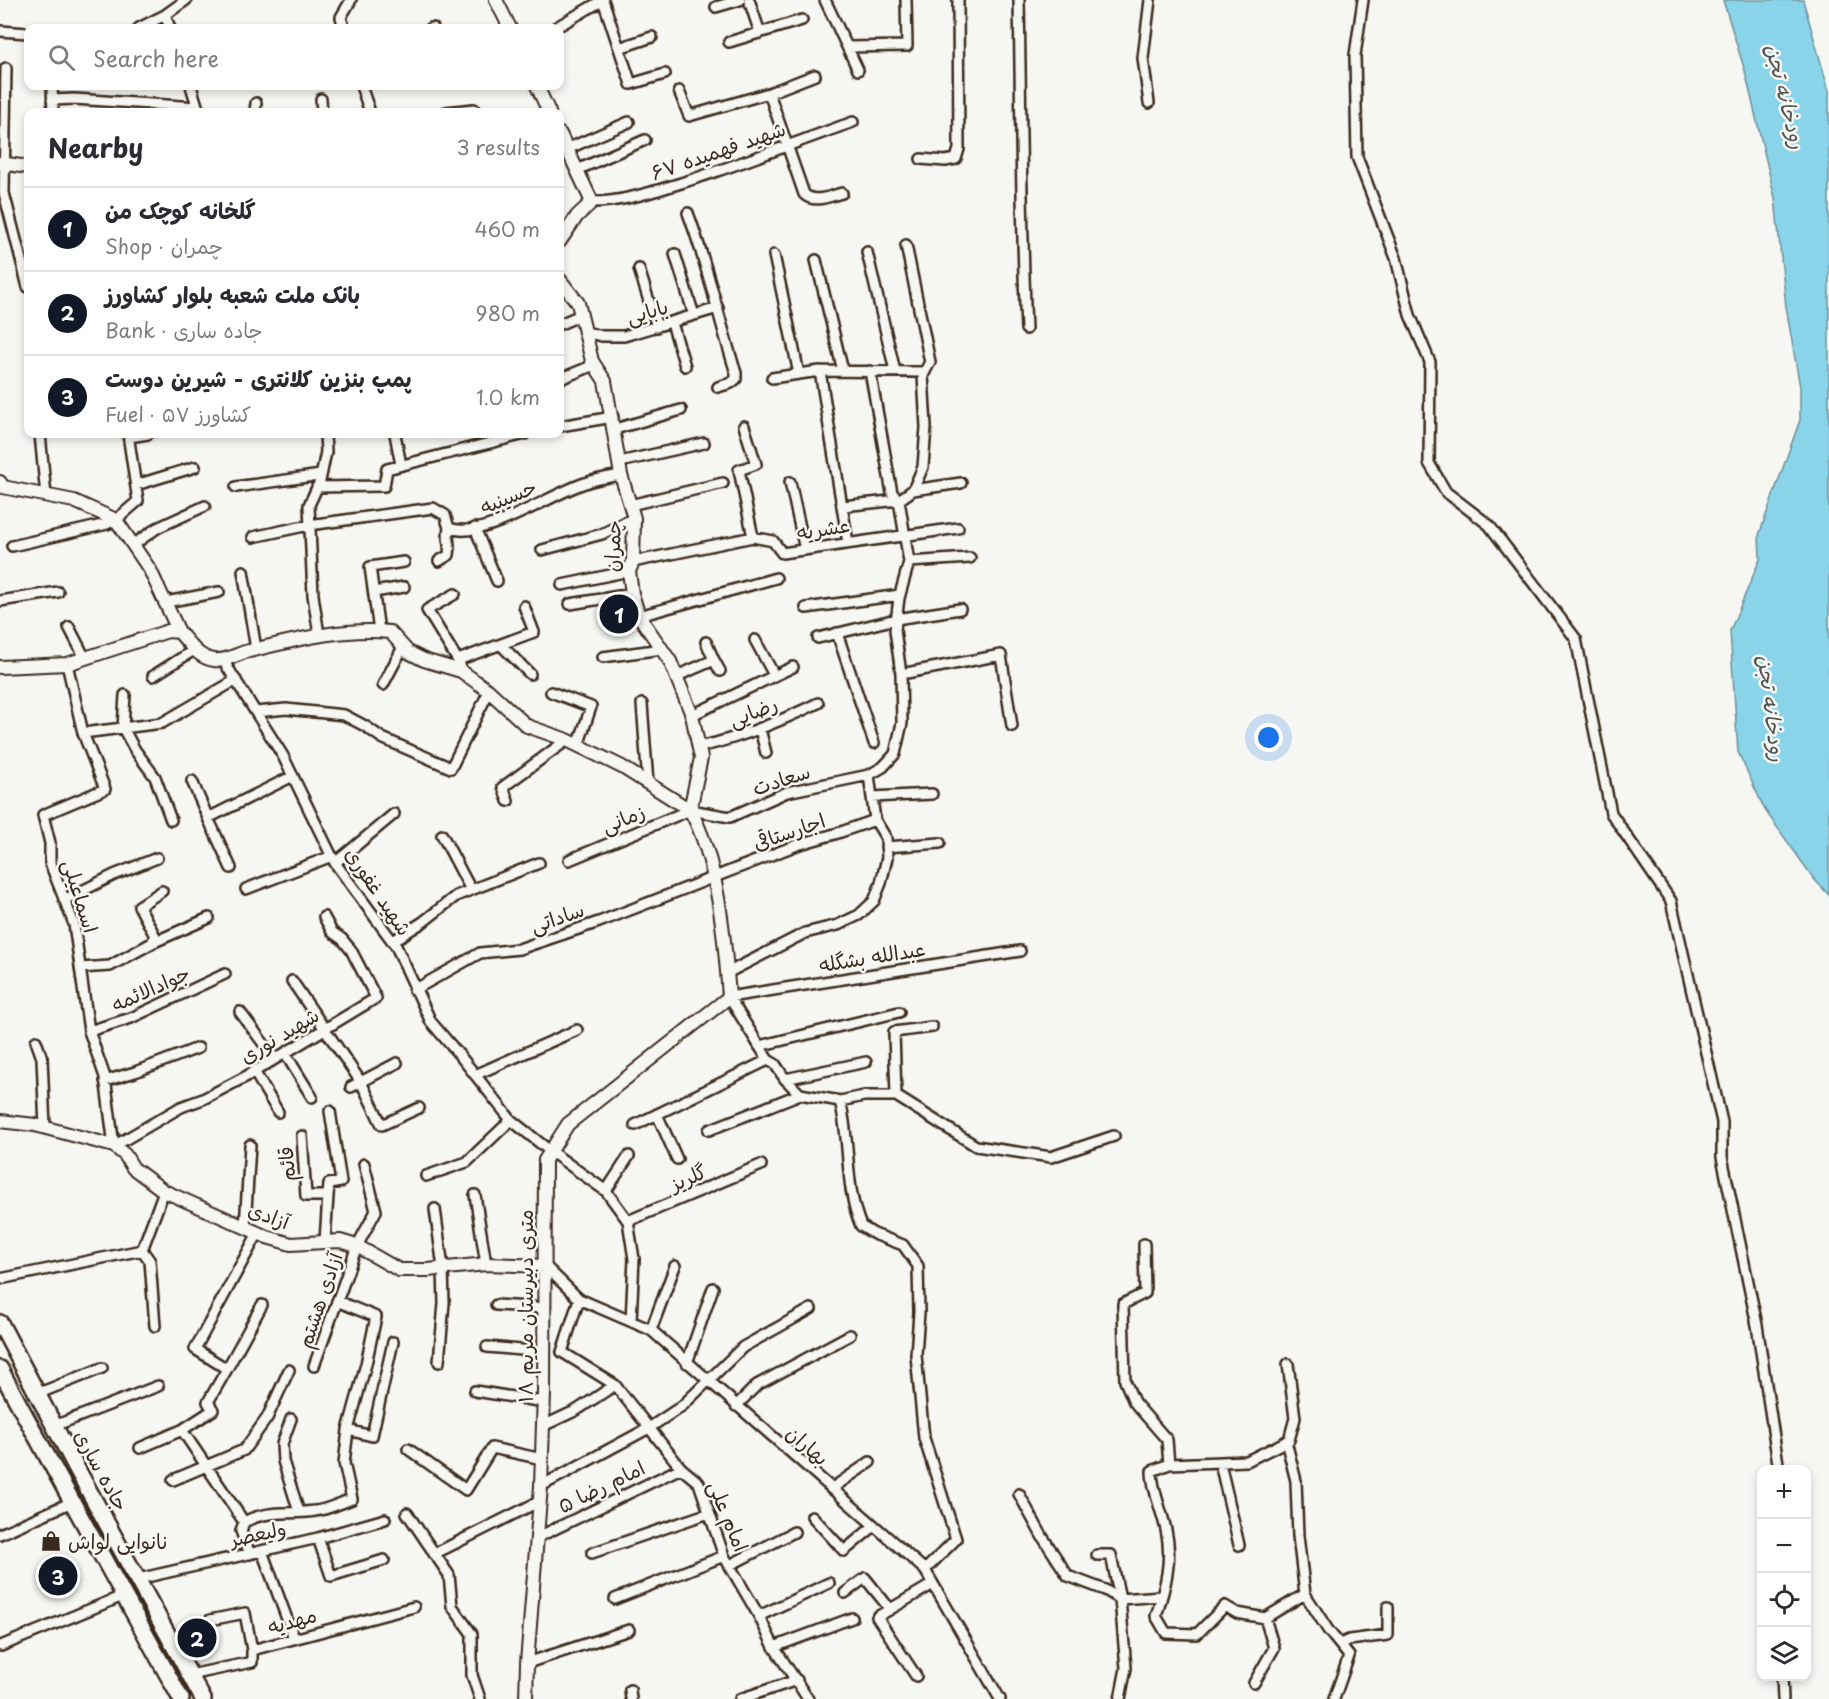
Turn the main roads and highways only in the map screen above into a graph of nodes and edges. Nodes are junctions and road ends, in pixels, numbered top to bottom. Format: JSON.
{"nodes":[{"id":1,"x":0,"y":1323,"type":"edge"},
{"id":2,"x":1,"y":1374,"type":"edge"},
{"id":3,"x":181,"y":1699,"type":"edge"},
{"id":4,"x":203,"y":1699,"type":"edge"}],
"edges":[{"from":1,"to":4,"type":"highway","name":"جاده ساری"},
{"from":2,"to":3,"type":"highway"}]}
